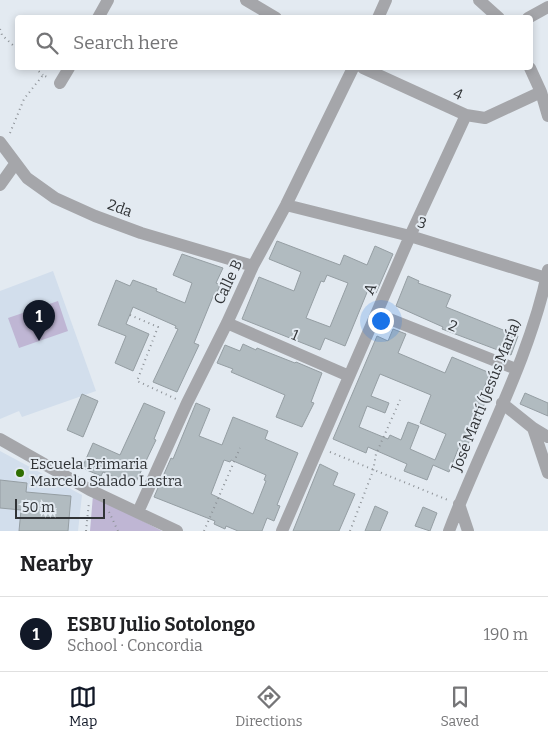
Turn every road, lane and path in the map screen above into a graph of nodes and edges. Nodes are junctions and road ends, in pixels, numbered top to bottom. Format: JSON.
{"nodes":[{"id":1,"x":108,"y":0,"type":"edge"},
{"id":2,"x":246,"y":0,"type":"edge"},
{"id":3,"x":386,"y":0,"type":"edge"},
{"id":4,"x":479,"y":0,"type":"edge"},
{"id":5,"x":548,"y":7,"type":"edge"},
{"id":6,"x":100,"y":15,"type":"edge"},
{"id":7,"x":271,"y":15,"type":"edge"},
{"id":8,"x":379,"y":15,"type":"edge"},
{"id":9,"x":496,"y":15,"type":"edge"},
{"id":10,"x":533,"y":15,"type":"edge"},
{"id":11,"x":0,"y":29,"type":"edge"},
{"id":12,"x":15,"y":47,"type":"edge"},
{"id":13,"x":37,"y":70,"type":"edge"},
{"id":14,"x":68,"y":70,"type":"edge"},
{"id":15,"x":352,"y":70,"type":"edge"},
{"id":16,"x":367,"y":70,"type":"edge"},
{"id":17,"x":531,"y":70,"type":"edge"},
{"id":18,"x":43,"y":75,"type":"junction"},
{"id":19,"x":60,"y":83,"type":"joint"},
{"id":20,"x":541,"y":92,"type":"junction"},
{"id":21,"x":466,"y":115,"type":"junction"},
{"id":22,"x":548,"y":116,"type":"edge"},
{"id":23,"x":1,"y":142,"type":"edge"},
{"id":24,"x":15,"y":164,"type":"junction"},
{"id":25,"x":0,"y":185,"type":"edge"},
{"id":26,"x":286,"y":205,"type":"junction"},
{"id":27,"x":410,"y":236,"type":"junction"},
{"id":28,"x":253,"y":266,"type":"junction"},
{"id":29,"x":547,"y":274,"type":"edge"},
{"id":30,"x":377,"y":314,"type":"junction"},
{"id":31,"x":130,"y":315,"type":"dead end"},
{"id":32,"x":227,"y":323,"type":"junction"},
{"id":33,"x":516,"y":369,"type":"junction"},
{"id":34,"x":350,"y":376,"type":"junction"},
{"id":35,"x":400,"y":400,"type":"dead end"},
{"id":36,"x":187,"y":403,"type":"junction"},
{"id":37,"x":502,"y":403,"type":"junction"},
{"id":38,"x":533,"y":428,"type":"junction"},
{"id":39,"x":548,"y":437,"type":"edge"},
{"id":40,"x":0,"y":440,"type":"edge"},
{"id":41,"x":318,"y":447,"type":"junction"},
{"id":42,"x":240,"y":448,"type":"dead end"},
{"id":43,"x":373,"y":471,"type":"junction"},
{"id":44,"x":548,"y":473,"type":"edge"},
{"id":45,"x":90,"y":490,"type":"junction"},
{"id":46,"x":107,"y":498,"type":"junction"},
{"id":47,"x":459,"y":504,"type":"junction"},
{"id":48,"x":138,"y":512,"type":"junction"},
{"id":49,"x":86,"y":531,"type":"edge"},
{"id":50,"x":118,"y":531,"type":"edge"},
{"id":51,"x":177,"y":531,"type":"edge"},
{"id":52,"x":204,"y":531,"type":"edge"},
{"id":53,"x":282,"y":531,"type":"edge"},
{"id":54,"x":350,"y":531,"type":"edge"},
{"id":55,"x":449,"y":531,"type":"edge"},
{"id":56,"x":468,"y":531,"type":"edge"}],
"edges":[{"from":1,"to":6,"type":"street"},
{"from":2,"to":7,"type":"street"},
{"from":3,"to":8,"type":"street"},
{"from":4,"to":9,"type":"street"},
{"from":5,"to":10,"type":"street"},
{"from":11,"to":12,"type":"path"},
{"from":13,"to":18,"type":"path"},
{"from":14,"to":19,"type":"street"},
{"from":15,"to":26,"type":"street","name":"Calle B"},
{"from":16,"to":21,"type":"street","name":"4"},
{"from":17,"to":20,"type":"street"},
{"from":18,"to":19,"type":"path"},
{"from":18,"to":23,"type":"path"},
{"from":20,"to":21,"type":"street","name":"4"},
{"from":20,"to":22,"type":"street"},
{"from":21,"to":27,"type":"street","name":"A"},
{"from":23,"to":24,"type":"street","name":"2da"},
{"from":24,"to":25,"type":"street"},
{"from":24,"to":28,"type":"street","name":"2da"},
{"from":26,"to":27,"type":"street","name":"3"},
{"from":26,"to":28,"type":"street","name":"Calle B"},
{"from":27,"to":29,"type":"street","name":"3"},
{"from":27,"to":30,"type":"street","name":"A"},
{"from":28,"to":32,"type":"street","name":"Calle B"},
{"from":29,"to":33,"type":"street","name":"José Martí (Jesús María)"},
{"from":30,"to":33,"type":"street","name":"2"},
{"from":30,"to":34,"type":"street","name":"A"},
{"from":31,"to":36,"type":"path"},
{"from":32,"to":34,"type":"street","name":"1"},
{"from":32,"to":36,"type":"street","name":"Calle B"},
{"from":33,"to":37,"type":"street","name":"José Martí (Jesús María)"},
{"from":34,"to":41,"type":"street","name":"A"},
{"from":35,"to":43,"type":"path"},
{"from":36,"to":48,"type":"street","name":"Calle B"},
{"from":37,"to":38,"type":"street"},
{"from":37,"to":47,"type":"street","name":"José Martí (Jesús María)"},
{"from":38,"to":39,"type":"street"},
{"from":38,"to":44,"type":"street"},
{"from":40,"to":45,"type":"street"},
{"from":41,"to":43,"type":"path"},
{"from":41,"to":53,"type":"street","name":"A"},
{"from":42,"to":52,"type":"path"},
{"from":43,"to":47,"type":"path"},
{"from":43,"to":54,"type":"path"},
{"from":45,"to":46,"type":"street"},
{"from":45,"to":49,"type":"path"},
{"from":46,"to":48,"type":"street"},
{"from":46,"to":50,"type":"path"},
{"from":47,"to":55,"type":"street","name":"José Martí (Jesús María)"},
{"from":47,"to":56,"type":"street"},
{"from":48,"to":51,"type":"street"}]}
